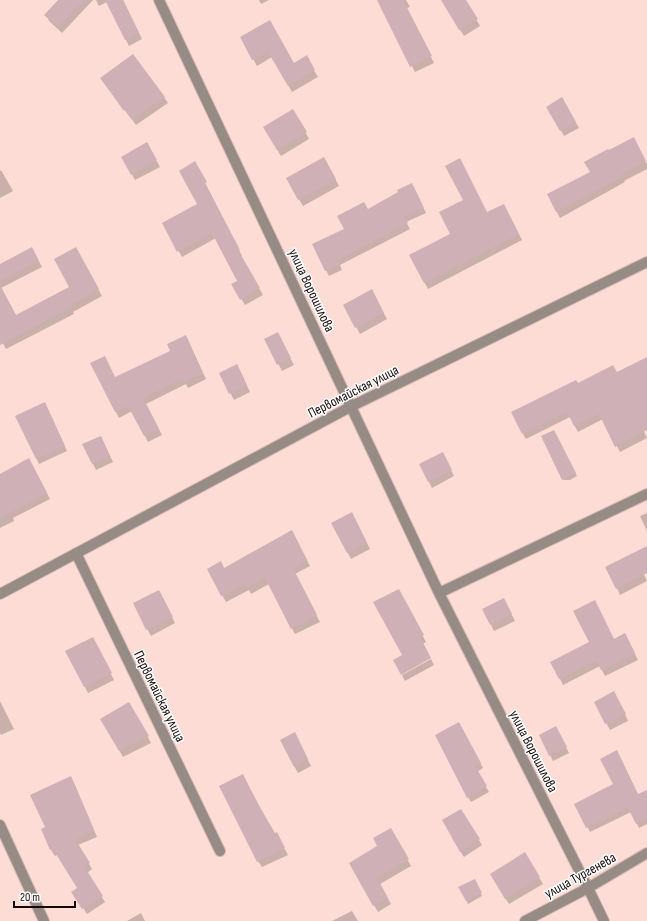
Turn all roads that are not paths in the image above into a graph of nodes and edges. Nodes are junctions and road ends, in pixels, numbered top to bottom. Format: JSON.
{"nodes":[{"id":1,"x":159,"y":0,"type":"edge"},
{"id":2,"x":647,"y":262,"type":"edge"},
{"id":3,"x":352,"y":406,"type":"junction"},
{"id":4,"x":647,"y":494,"type":"edge"},
{"id":5,"x":76,"y":553,"type":"junction"},
{"id":6,"x":439,"y":593,"type":"junction"},
{"id":7,"x":0,"y":594,"type":"edge"},
{"id":8,"x":0,"y":825,"type":"edge"},
{"id":9,"x":220,"y":851,"type":"dead end"},
{"id":10,"x":647,"y":853,"type":"edge"},
{"id":11,"x":588,"y":888,"type":"junction"},
{"id":12,"x":44,"y":921,"type":"edge"},
{"id":13,"x":525,"y":921,"type":"edge"},
{"id":14,"x":604,"y":921,"type":"edge"}],
"edges":[{"from":1,"to":3,"type":"street","name":"улица Ворошилова"},
{"from":2,"to":3,"type":"street","name":"Первомайская улица"},
{"from":3,"to":5,"type":"street","name":"Первомайская улица"},
{"from":3,"to":6,"type":"street","name":"улица Ворошилова"},
{"from":4,"to":6,"type":"street"},
{"from":5,"to":7,"type":"street","name":"Первомайская улица"},
{"from":5,"to":9,"type":"street","name":"Первомайская улица"},
{"from":6,"to":11,"type":"street","name":"улица Ворошилова"},
{"from":8,"to":12,"type":"street"},
{"from":10,"to":11,"type":"street","name":"улица Тургенева"},
{"from":11,"to":13,"type":"street","name":"улица Тургенева"},
{"from":11,"to":14,"type":"street","name":"улица Ворошилова"}]}
